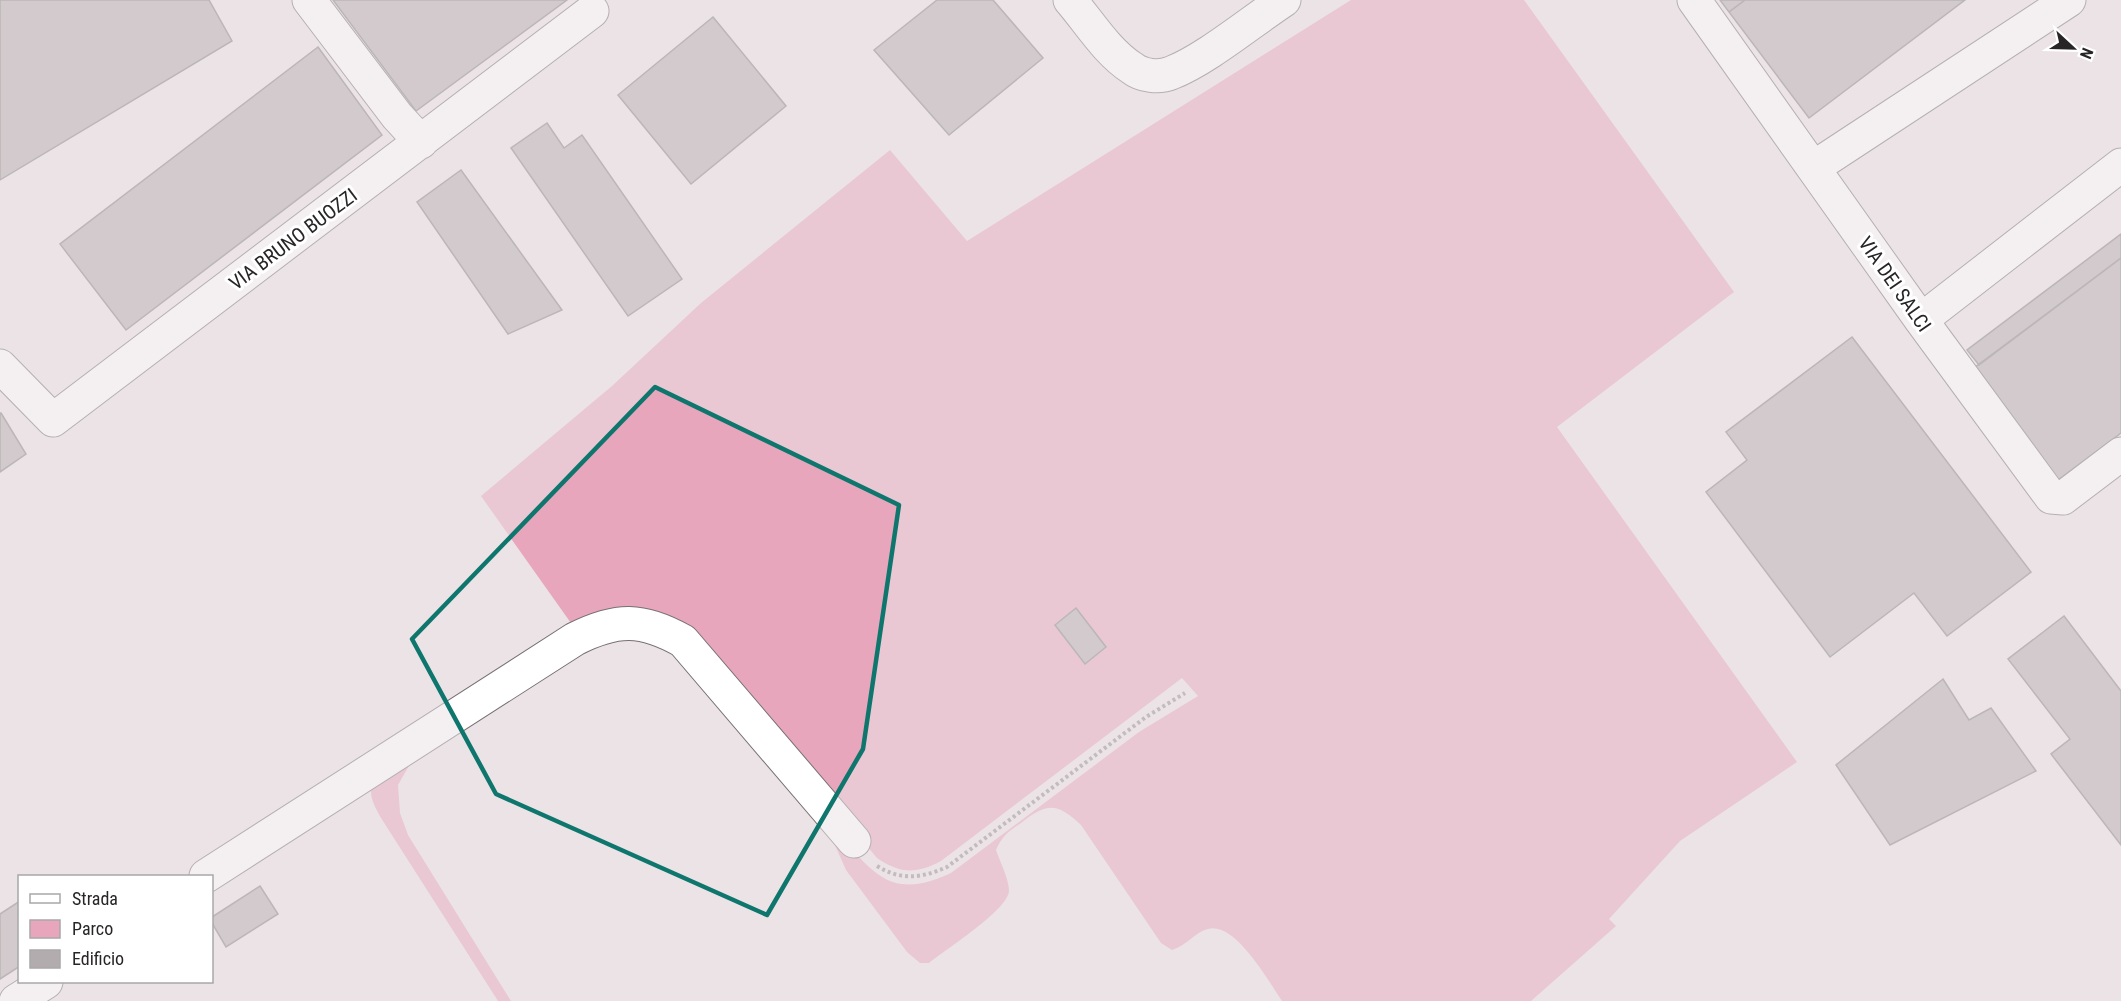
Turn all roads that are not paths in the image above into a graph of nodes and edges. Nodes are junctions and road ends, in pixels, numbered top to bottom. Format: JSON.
{"nodes":[{"id":1,"x":309,"y":0,"type":"edge"},
{"id":2,"x":1070,"y":0,"type":"edge"},
{"id":3,"x":1284,"y":0,"type":"edge"},
{"id":4,"x":1694,"y":0,"type":"edge"},
{"id":5,"x":2068,"y":0,"type":"edge"},
{"id":6,"x":592,"y":11,"type":"dead end"},
{"id":7,"x":421,"y":142,"type":"junction"},
{"id":8,"x":2121,"y":165,"type":"edge"},
{"id":9,"x":1813,"y":168,"type":"junction"},
{"id":10,"x":1921,"y":320,"type":"junction"},
{"id":11,"x":0,"y":366,"type":"edge"},
{"id":12,"x":2121,"y":454,"type":"edge"},
{"id":13,"x":854,"y":841,"type":"road end"},
{"id":14,"x":208,"y":875,"type":"edge"},
{"id":15,"x":43,"y":983,"type":"edge"},
{"id":16,"x":16,"y":1001,"type":"edge"}],
"edges":[{"from":1,"to":7,"type":"street"},
{"from":2,"to":3,"type":"street"},
{"from":4,"to":9,"type":"street","name":"VIA DEI SALCI"},
{"from":5,"to":9,"type":"street"},
{"from":6,"to":7,"type":"street","name":"VIA BRUNO BUOZZI"},
{"from":7,"to":11,"type":"street","name":"VIA BRUNO BUOZZI"},
{"from":8,"to":10,"type":"street"},
{"from":9,"to":10,"type":"street","name":"VIA DEI SALCI"},
{"from":10,"to":12,"type":"street","name":"VIA DEI SALCI"},
{"from":13,"to":14,"type":"street"},
{"from":15,"to":16,"type":"street"}]}
